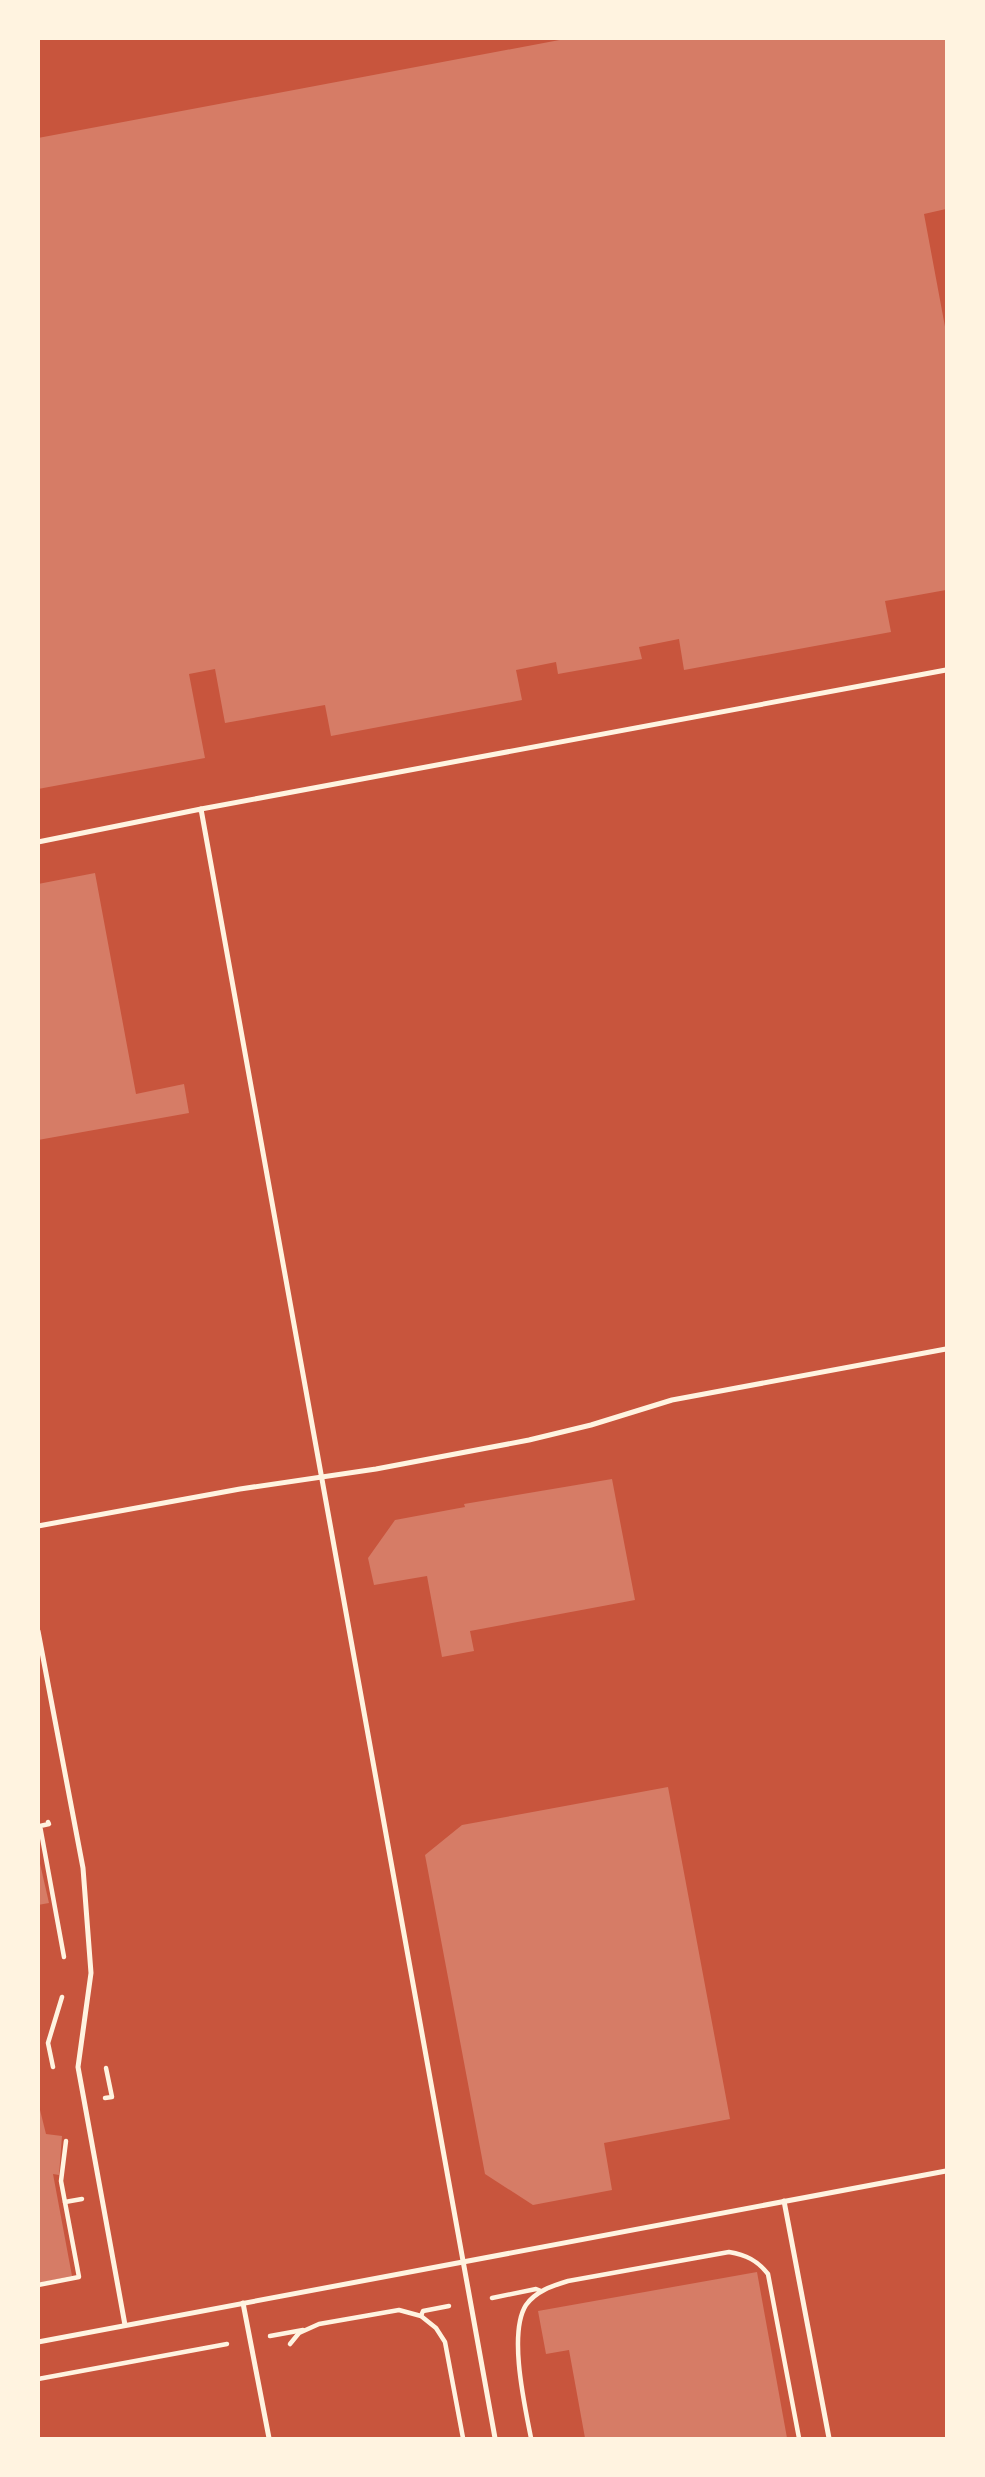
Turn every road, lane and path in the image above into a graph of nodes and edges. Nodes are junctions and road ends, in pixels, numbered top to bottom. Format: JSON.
{"nodes":[{"id":1,"x":947,"y":670,"type":"edge"},
{"id":2,"x":201,"y":809,"type":"junction"},
{"id":3,"x":38,"y":842,"type":"edge"},
{"id":4,"x":947,"y":1349,"type":"edge"},
{"id":5,"x":320,"y":1477,"type":"junction"},
{"id":6,"x":38,"y":1526,"type":"edge"},
{"id":7,"x":38,"y":1631,"type":"edge"},
{"id":8,"x":47,"y":1813,"type":"dead end"},
{"id":9,"x":65,"y":1965,"type":"dead end"},
{"id":10,"x":64,"y":1991,"type":"dead end"},
{"id":11,"x":53,"y":2068,"type":"dead end"},
{"id":12,"x":106,"y":2068,"type":"dead end"},
{"id":13,"x":111,"y":2097,"type":"dead end"},
{"id":14,"x":64,"y":2129,"type":"dead end"},
{"id":15,"x":947,"y":2171,"type":"edge"},
{"id":16,"x":79,"y":2199,"type":"dead end"},
{"id":17,"x":785,"y":2201,"type":"junction"},
{"id":18,"x":65,"y":2202,"type":"junction"},
{"id":19,"x":462,"y":2261,"type":"junction"},
{"id":20,"x":38,"y":2285,"type":"edge"},
{"id":21,"x":243,"y":2303,"type":"junction"},
{"id":22,"x":125,"y":2325,"type":"junction"},
{"id":23,"x":304,"y":2330,"type":"junction"},
{"id":24,"x":297,"y":2331,"type":"dead end"},
{"id":25,"x":38,"y":2342,"type":"edge"},
{"id":26,"x":290,"y":2344,"type":"dead end"},
{"id":27,"x":197,"y":2350,"type":"dead end"},
{"id":28,"x":38,"y":2379,"type":"edge"},
{"id":29,"x":269,"y":2438,"type":"edge"},
{"id":30,"x":463,"y":2438,"type":"edge"},
{"id":31,"x":495,"y":2438,"type":"edge"},
{"id":32,"x":531,"y":2438,"type":"edge"},
{"id":33,"x":799,"y":2438,"type":"edge"},
{"id":34,"x":829,"y":2438,"type":"edge"}],
"edges":[{"from":1,"to":2,"type":"lane"},
{"from":2,"to":3,"type":"lane"},
{"from":2,"to":5,"type":"lane"},
{"from":4,"to":5,"type":"lane"},
{"from":5,"to":6,"type":"lane"},
{"from":5,"to":19,"type":"lane"},
{"from":7,"to":22,"type":"lane"},
{"from":8,"to":9,"type":"path"},
{"from":10,"to":11,"type":"path"},
{"from":12,"to":13,"type":"path"},
{"from":14,"to":18,"type":"path"},
{"from":15,"to":17,"type":"lane"},
{"from":16,"to":18,"type":"path"},
{"from":17,"to":19,"type":"lane"},
{"from":17,"to":34,"type":"lane"},
{"from":18,"to":20,"type":"path"},
{"from":19,"to":21,"type":"lane"},
{"from":19,"to":31,"type":"lane"},
{"from":21,"to":22,"type":"lane"},
{"from":21,"to":29,"type":"lane"},
{"from":22,"to":25,"type":"lane"},
{"from":23,"to":24,"type":"path"},
{"from":23,"to":26,"type":"path"},
{"from":23,"to":30,"type":"path"},
{"from":27,"to":28,"type":"path"},
{"from":32,"to":33,"type":"path"}]}
